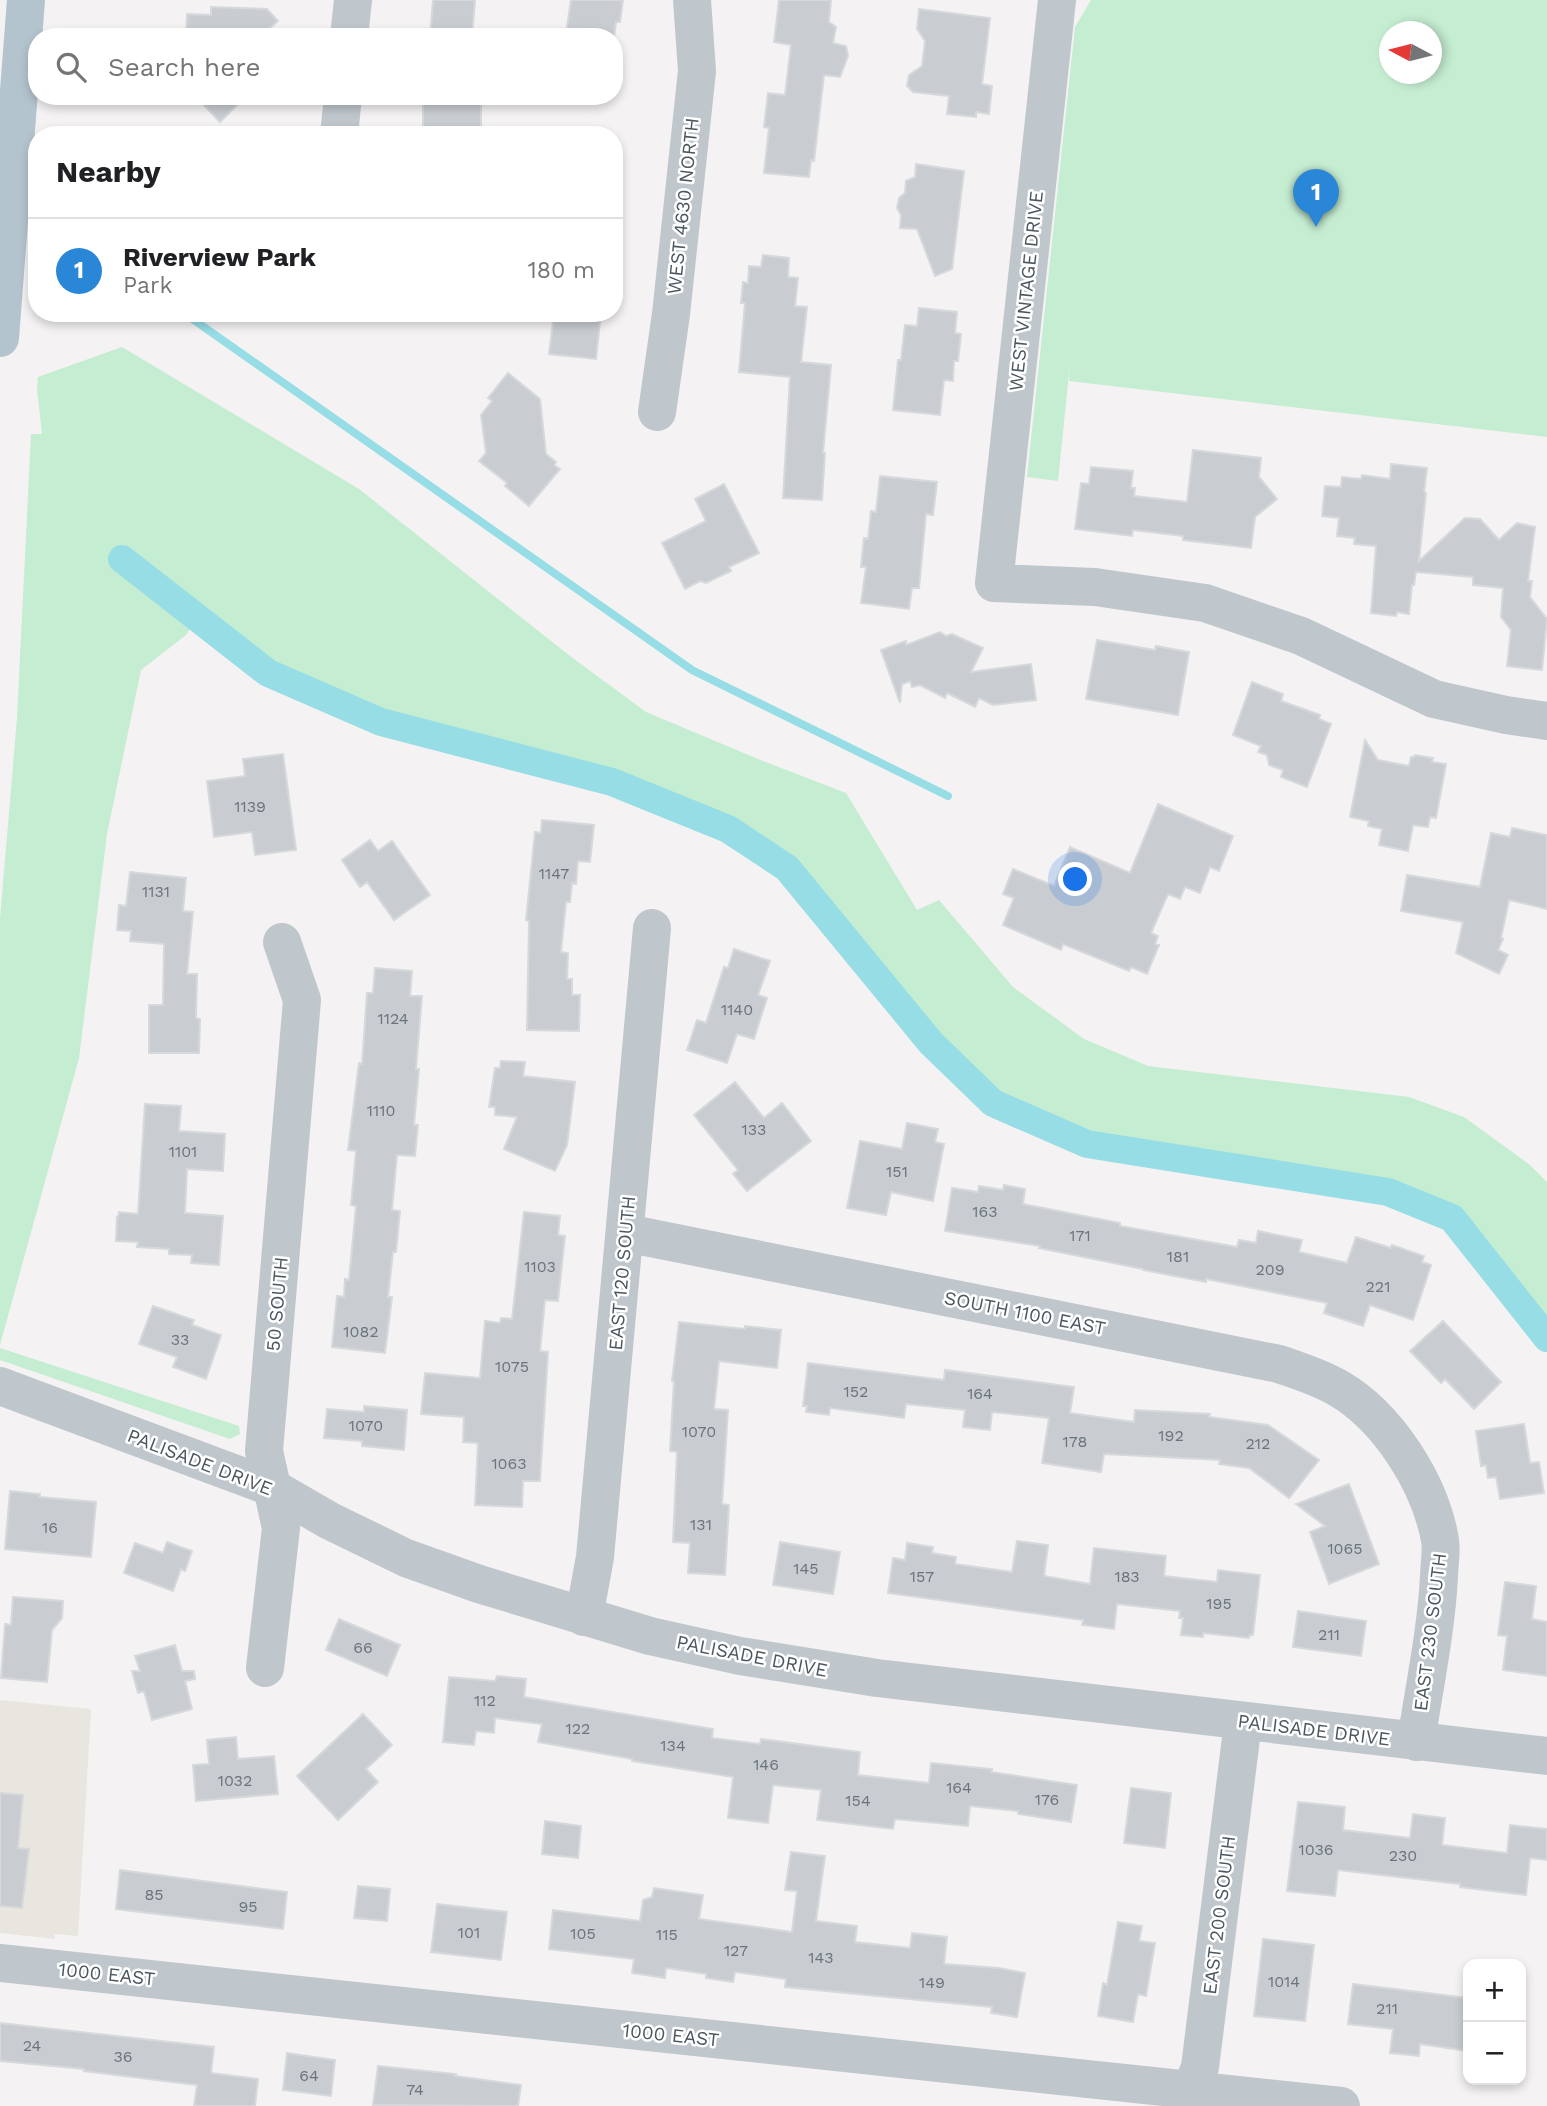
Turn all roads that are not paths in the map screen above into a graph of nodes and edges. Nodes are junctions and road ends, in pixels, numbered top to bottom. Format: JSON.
{"nodes":[{"id":1,"x":26,"y":0,"type":"edge"},
{"id":2,"x":352,"y":0,"type":"edge"},
{"id":3,"x":692,"y":0,"type":"edge"},
{"id":4,"x":1057,"y":0,"type":"edge"},
{"id":5,"x":350,"y":28,"type":"edge"},
{"id":6,"x":342,"y":105,"type":"edge"},
{"id":7,"x":340,"y":126,"type":"edge"},
{"id":8,"x":0,"y":337,"type":"edge"},
{"id":9,"x":657,"y":412,"type":"dead end"},
{"id":10,"x":1547,"y":721,"type":"edge"},
{"id":11,"x":652,"y":928,"type":"dead end"},
{"id":12,"x":282,"y":942,"type":"dead end"},
{"id":13,"x":626,"y":1233,"type":"junction"},
{"id":14,"x":0,"y":1386,"type":"edge"},
{"id":15,"x":1398,"y":1446,"type":"joint"},
{"id":16,"x":271,"y":1488,"type":"junction"},
{"id":17,"x":583,"y":1617,"type":"junction"},
{"id":18,"x":265,"y":1668,"type":"dead end"},
{"id":19,"x":1243,"y":1722,"type":"junction"},
{"id":20,"x":1416,"y":1742,"type":"junction"},
{"id":21,"x":1547,"y":1756,"type":"edge"},
{"id":22,"x":0,"y":1963,"type":"edge"},
{"id":23,"x":1190,"y":2098,"type":"edge"},
{"id":24,"x":1341,"y":2106,"type":"edge"}],
"edges":[{"from":1,"to":8,"type":"main road"},
{"from":2,"to":5,"type":"street"},
{"from":3,"to":9,"type":"street","name":"WEST 4630 NORTH"},
{"from":4,"to":10,"type":"street","name":"WEST VINTAGE DRIVE"},
{"from":6,"to":7,"type":"street"},
{"from":11,"to":13,"type":"street","name":"EAST 120 SOUTH"},
{"from":12,"to":16,"type":"street","name":"50 SOUTH"},
{"from":13,"to":15,"type":"street","name":"SOUTH 1100 EAST"},
{"from":13,"to":17,"type":"street","name":"EAST 120 SOUTH"},
{"from":14,"to":16,"type":"street","name":"PALISADE DRIVE"},
{"from":15,"to":20,"type":"street","name":"EAST 230 SOUTH"},
{"from":16,"to":17,"type":"street","name":"PALISADE DRIVE"},
{"from":16,"to":18,"type":"street","name":"50 SOUTH"},
{"from":17,"to":19,"type":"street","name":"PALISADE DRIVE"},
{"from":19,"to":20,"type":"street","name":"PALISADE DRIVE"},
{"from":19,"to":23,"type":"street","name":"EAST 200 SOUTH"},
{"from":20,"to":21,"type":"street","name":"PALISADE DRIVE"},
{"from":22,"to":23,"type":"street","name":"1000 EAST"},
{"from":23,"to":24,"type":"street","name":"1000 EAST"}]}
